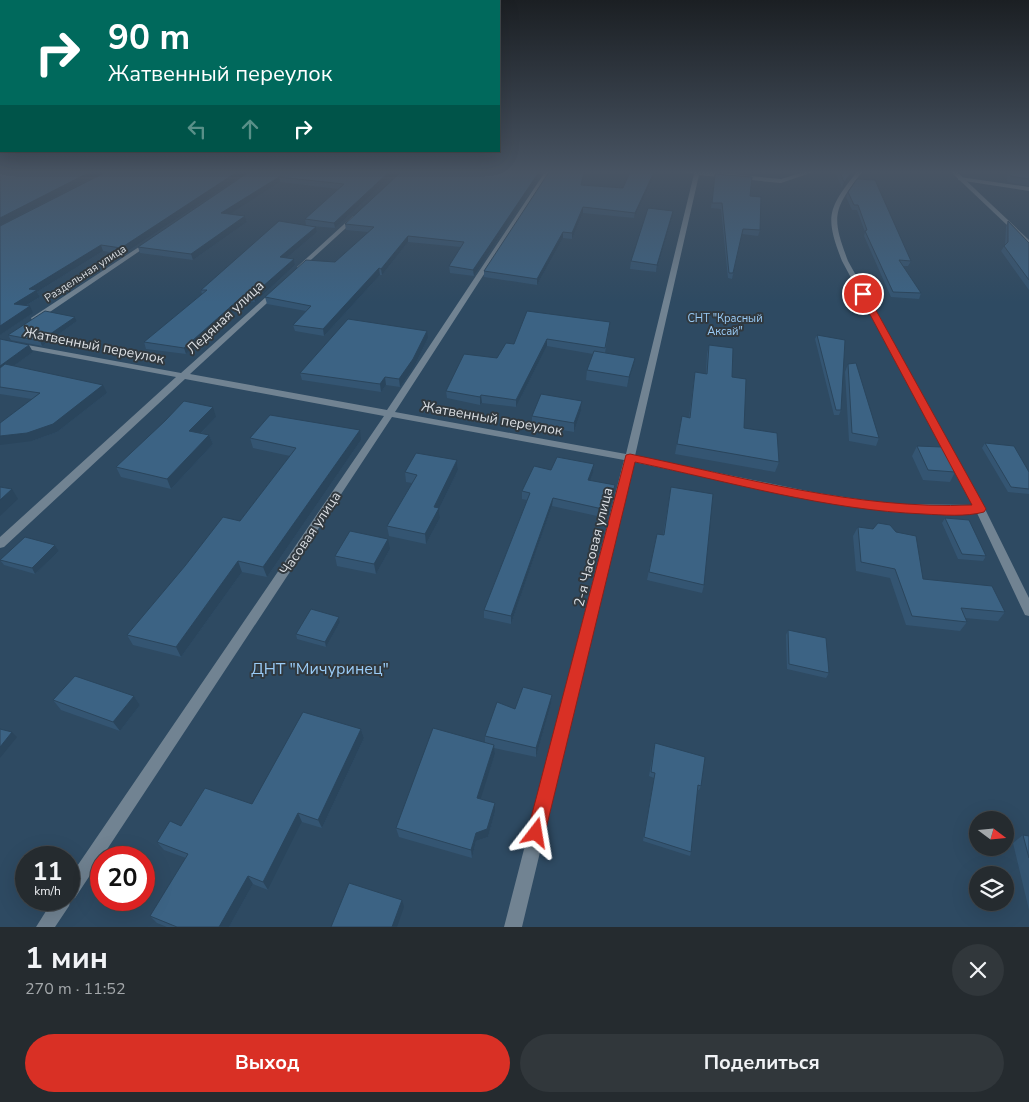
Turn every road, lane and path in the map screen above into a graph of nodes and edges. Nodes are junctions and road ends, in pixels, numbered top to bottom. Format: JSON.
{"nodes":[{"id":1,"x":357,"y":215,"type":"edge"},
{"id":2,"x":520,"y":215,"type":"edge"},
{"id":3,"x":685,"y":215,"type":"edge"},
{"id":4,"x":834,"y":215,"type":"edge"},
{"id":5,"x":1001,"y":215,"type":"edge"},
{"id":6,"x":156,"y":238,"type":"edge"},
{"id":7,"x":1026,"y":238,"type":"edge"},
{"id":8,"x":1029,"y":244,"type":"edge"},
{"id":9,"x":289,"y":278,"type":"edge"},
{"id":10,"x":282,"y":284,"type":"edge"},
{"id":11,"x":25,"y":324,"type":"edge"},
{"id":12,"x":3,"y":339,"type":"edge"},
{"id":13,"x":182,"y":376,"type":"junction"},
{"id":14,"x":390,"y":413,"type":"junction"},
{"id":15,"x":630,"y":458,"type":"junction"},
{"id":16,"x":980,"y":509,"type":"junction"},
{"id":17,"x":0,"y":544,"type":"edge"},
{"id":18,"x":1029,"y":611,"type":"edge"},
{"id":19,"x":80,"y":876,"type":"edge"},
{"id":20,"x":56,"y":911,"type":"edge"},
{"id":21,"x":45,"y":927,"type":"edge"},
{"id":22,"x":512,"y":927,"type":"edge"}],
"edges":[{"from":1,"to":9,"type":"street"},
{"from":2,"to":14,"type":"street","name":"Часовая улица"},
{"from":3,"to":15,"type":"street","name":"2-я Часовая улица"},
{"from":4,"to":16,"type":"street"},
{"from":5,"to":7,"type":"street"},
{"from":6,"to":11,"type":"street","name":"Раздельная улица"},
{"from":7,"to":8,"type":"street"},
{"from":10,"to":13,"type":"street","name":"Ледяная улица"},
{"from":12,"to":13,"type":"street","name":"Жатвенный переулок"},
{"from":13,"to":14,"type":"street","name":"Жатвенный переулок"},
{"from":13,"to":17,"type":"street","name":"Ледяная улица"},
{"from":14,"to":15,"type":"street","name":"Жатвенный переулок"},
{"from":14,"to":19,"type":"street","name":"Часовая улица"},
{"from":15,"to":16,"type":"street","name":"Жатвенный переулок"},
{"from":15,"to":22,"type":"street","name":"2-я Часовая улица"},
{"from":16,"to":18,"type":"street"},
{"from":20,"to":21,"type":"street"}]}
